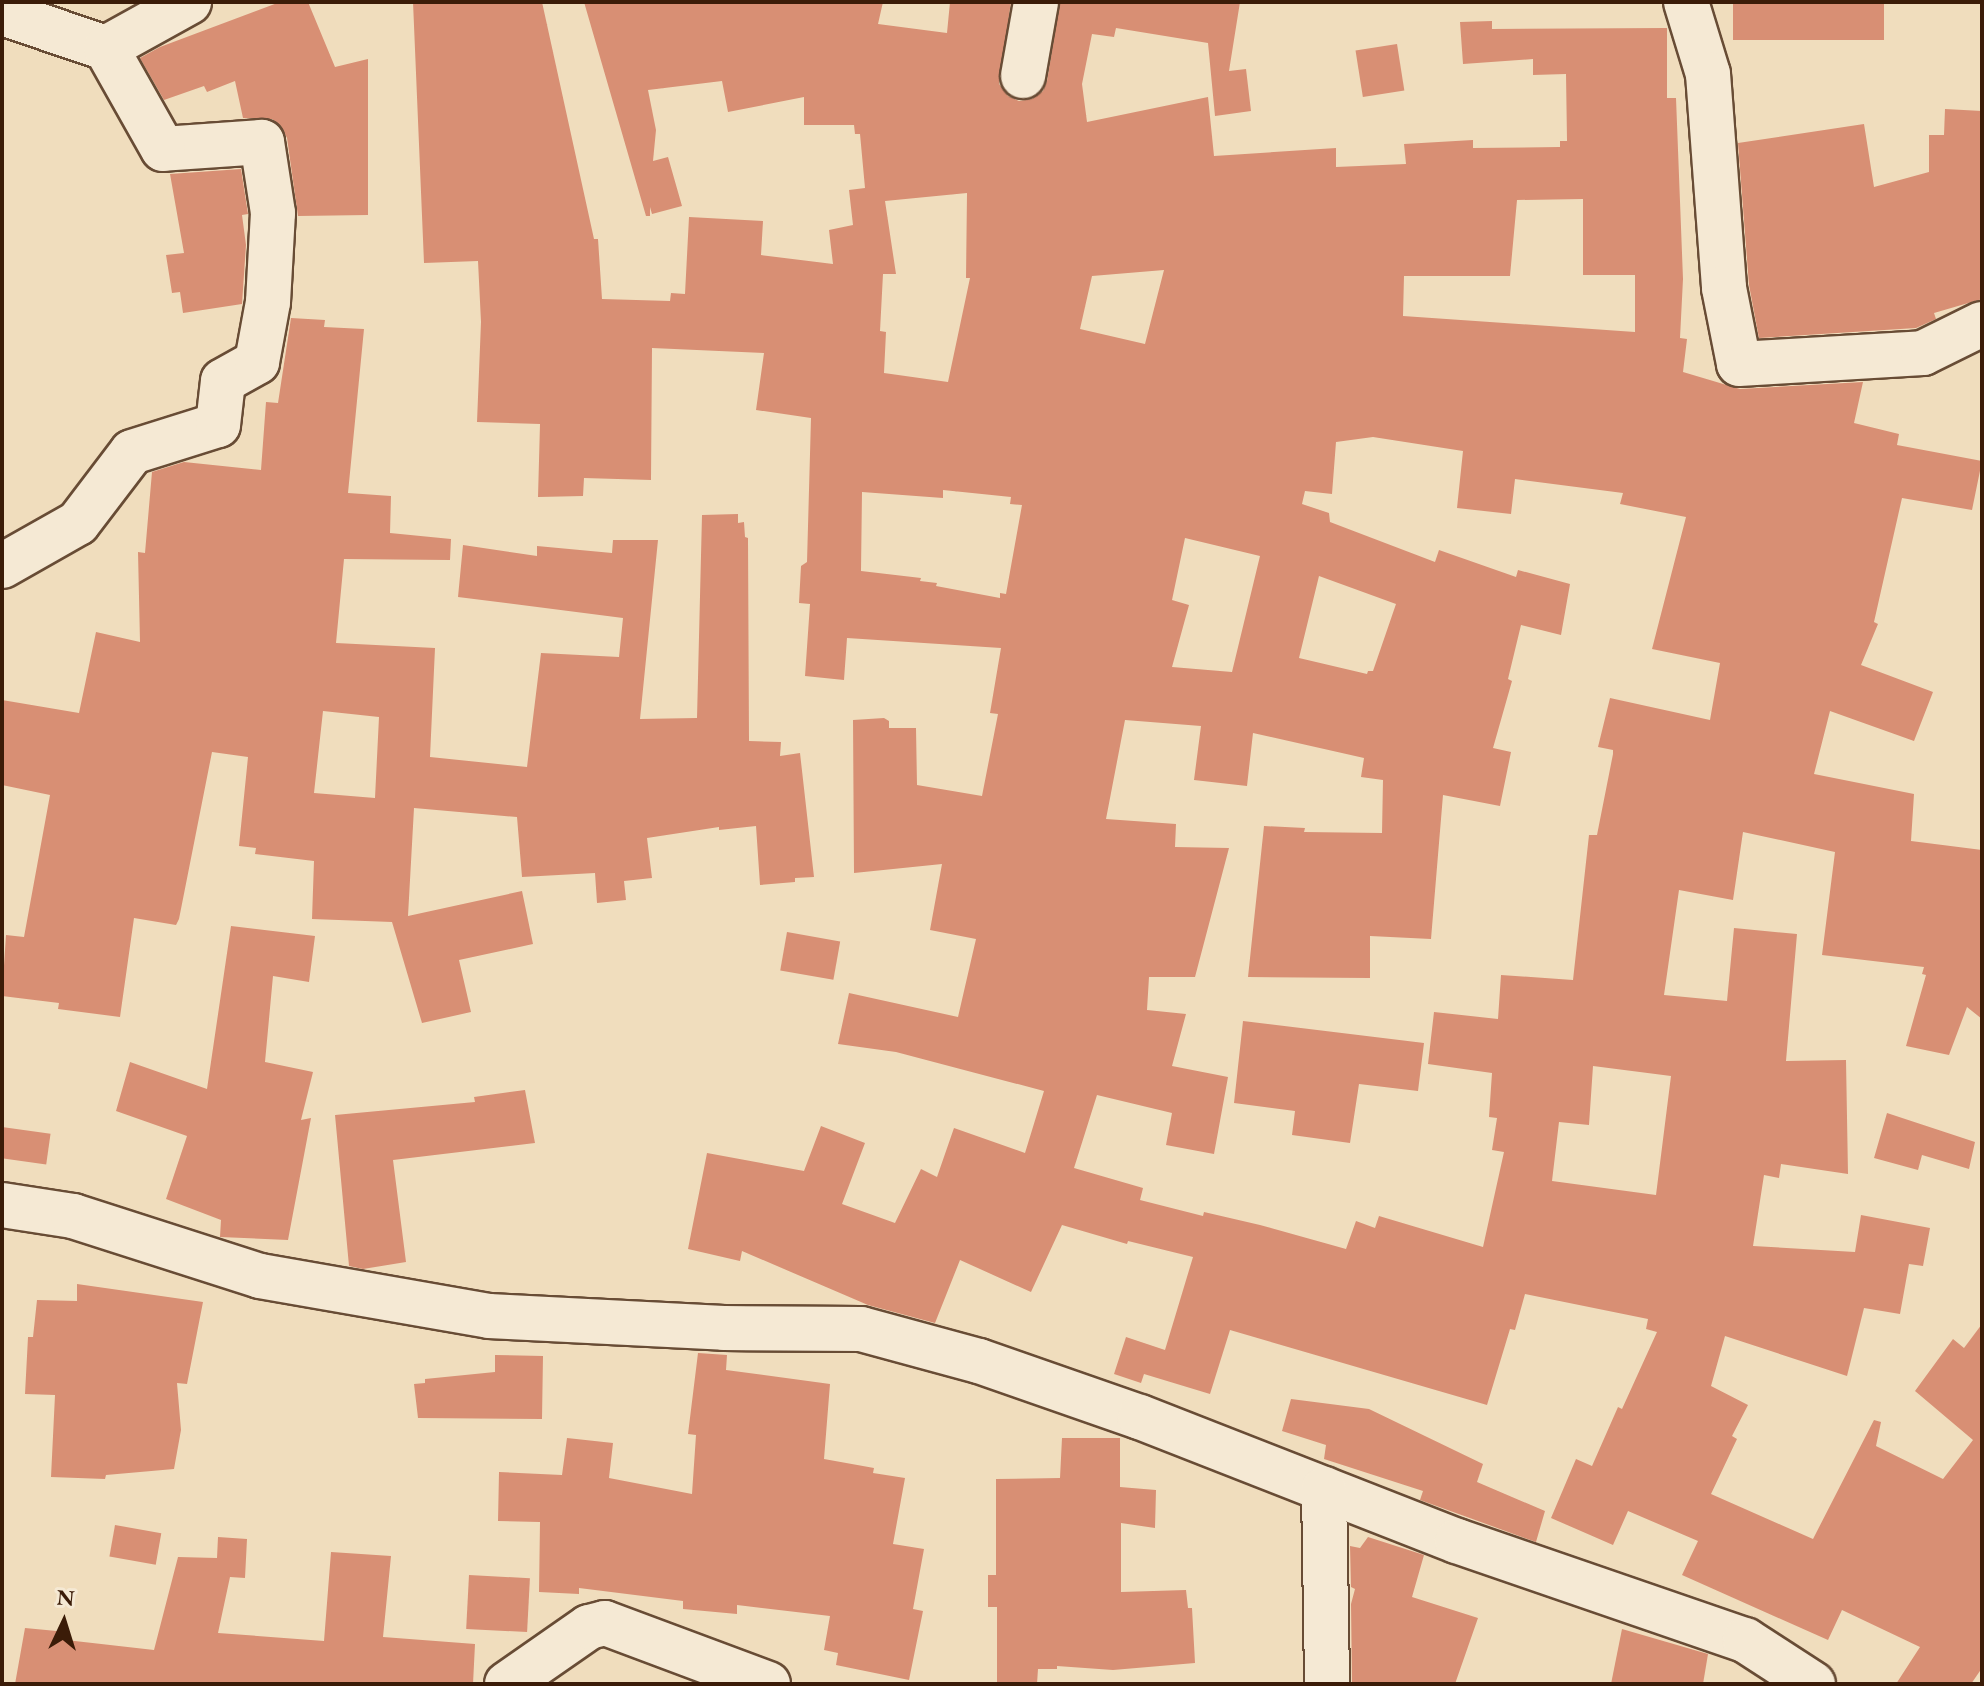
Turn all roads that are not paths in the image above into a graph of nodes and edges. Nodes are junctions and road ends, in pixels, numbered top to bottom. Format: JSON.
{"nodes":[{"id":1,"x":189,"y":2,"type":"edge"},
{"id":2,"x":1036,"y":2,"type":"edge"},
{"id":3,"x":1686,"y":2,"type":"edge"},
{"id":4,"x":2,"y":13,"type":"edge"},
{"id":5,"x":106,"y":48,"type":"junction"},
{"id":6,"x":1023,"y":76,"type":"dead end"},
{"id":7,"x":1982,"y":324,"type":"edge"},
{"id":8,"x":2,"y":566,"type":"edge"},
{"id":9,"x":2,"y":1205,"type":"edge"},
{"id":10,"x":1324,"y":1489,"type":"junction"},
{"id":11,"x":507,"y":1684,"type":"edge"},
{"id":12,"x":768,"y":1684,"type":"edge"},
{"id":13,"x":1327,"y":1684,"type":"edge"},
{"id":14,"x":1813,"y":1684,"type":"edge"}],
"edges":[{"from":1,"to":5,"type":"street"},
{"from":2,"to":6,"type":"street"},
{"from":3,"to":7,"type":"street"},
{"from":4,"to":5,"type":"street"},
{"from":5,"to":8,"type":"street"},
{"from":9,"to":10,"type":"street"},
{"from":10,"to":13,"type":"street"},
{"from":10,"to":14,"type":"street"},
{"from":11,"to":12,"type":"street"}]}
